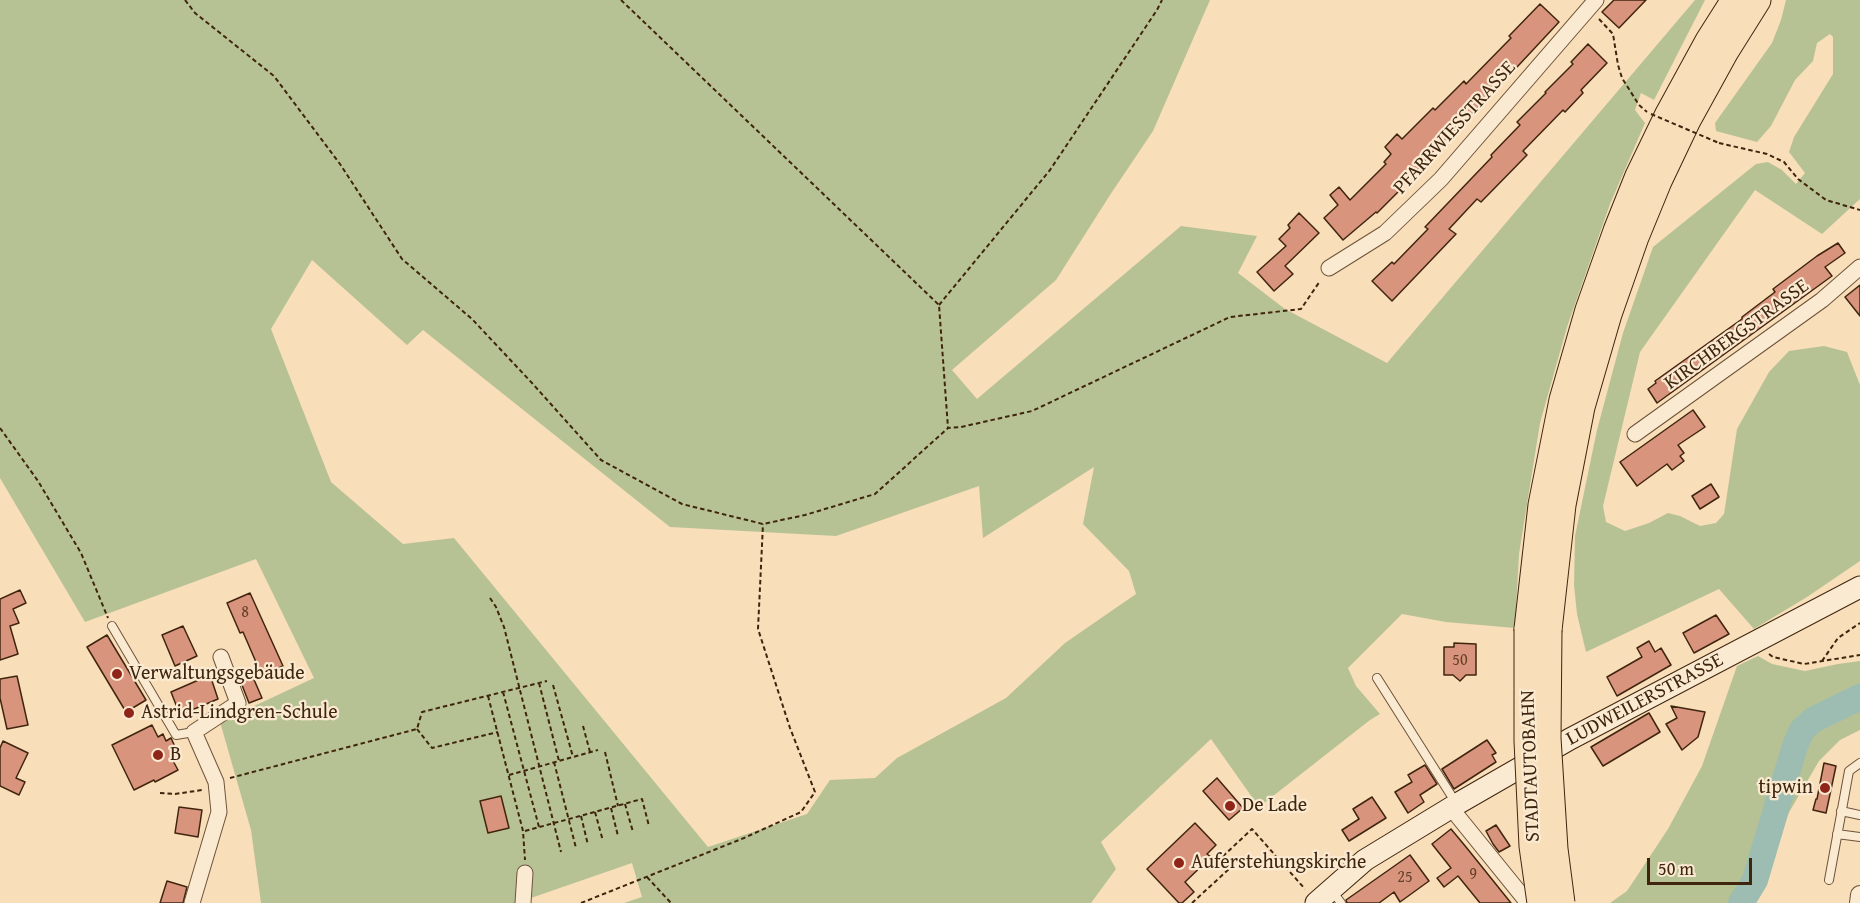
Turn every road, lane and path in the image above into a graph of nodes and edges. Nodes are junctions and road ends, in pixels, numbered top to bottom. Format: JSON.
{"nodes":[{"id":1,"x":185,"y":0,"type":"edge"},
{"id":2,"x":621,"y":0,"type":"edge"},
{"id":3,"x":1162,"y":0,"type":"edge"},
{"id":4,"x":1735,"y":0,"type":"edge"},
{"id":5,"x":1757,"y":0,"type":"edge"},
{"id":6,"x":1592,"y":4,"type":"edge"},
{"id":7,"x":1860,"y":210,"type":"edge"},
{"id":8,"x":1860,"y":267,"type":"edge"},
{"id":9,"x":1329,"y":268,"type":"joint"},
{"id":10,"x":939,"y":305,"type":"junction"},
{"id":11,"x":0,"y":428,"type":"edge"},
{"id":12,"x":948,"y":428,"type":"junction"},
{"id":13,"x":1635,"y":434,"type":"dead end"},
{"id":14,"x":764,"y":524,"type":"junction"},
{"id":15,"x":1860,"y":587,"type":"edge"},
{"id":16,"x":490,"y":598,"type":"dead end"},
{"id":17,"x":1860,"y":623,"type":"edge"},
{"id":18,"x":112,"y":626,"type":"joint"},
{"id":19,"x":1538,"y":629,"type":"junction"},
{"id":20,"x":1754,"y":642,"type":"junction"},
{"id":21,"x":1860,"y":655,"type":"edge"},
{"id":22,"x":221,"y":657,"type":"dead end"},
{"id":23,"x":1822,"y":661,"type":"junction"},
{"id":24,"x":1377,"y":678,"type":"dead end"},
{"id":25,"x":547,"y":681,"type":"dead end"},
{"id":26,"x":539,"y":683,"type":"junction"},
{"id":27,"x":553,"y":685,"type":"dead end"},
{"id":28,"x":520,"y":688,"type":"junction"},
{"id":29,"x":503,"y":692,"type":"junction"},
{"id":30,"x":488,"y":696,"type":"junction"},
{"id":31,"x":583,"y":726,"type":"dead end"},
{"id":32,"x":417,"y":729,"type":"junction"},
{"id":33,"x":195,"y":732,"type":"junction"},
{"id":34,"x":498,"y":732,"type":"junction"},
{"id":35,"x":598,"y":750,"type":"dead end"},
{"id":36,"x":590,"y":752,"type":"junction"},
{"id":37,"x":604,"y":752,"type":"dead end"},
{"id":38,"x":573,"y":757,"type":"junction"},
{"id":39,"x":559,"y":761,"type":"junction"},
{"id":40,"x":554,"y":762,"type":"junction"},
{"id":41,"x":1860,"y":763,"type":"edge"},
{"id":42,"x":540,"y":766,"type":"junction"},
{"id":43,"x":524,"y":770,"type":"junction"},
{"id":44,"x":508,"y":775,"type":"junction"},
{"id":45,"x":216,"y":785,"type":"junction"},
{"id":46,"x":160,"y":794,"type":"dead end"},
{"id":47,"x":625,"y":804,"type":"junction"},
{"id":48,"x":618,"y":806,"type":"junction"},
{"id":49,"x":1454,"y":806,"type":"junction"},
{"id":50,"x":611,"y":808,"type":"junction"},
{"id":51,"x":1841,"y":811,"type":"junction"},
{"id":52,"x":595,"y":812,"type":"junction"},
{"id":53,"x":1860,"y":815,"type":"edge"},
{"id":54,"x":581,"y":816,"type":"junction"},
{"id":55,"x":569,"y":819,"type":"junction"},
{"id":56,"x":554,"y":823,"type":"junction"},
{"id":57,"x":649,"y":826,"type":"dead end"},
{"id":58,"x":539,"y":827,"type":"junction"},
{"id":59,"x":523,"y":831,"type":"junction"},
{"id":60,"x":633,"y":832,"type":"dead end"},
{"id":61,"x":1837,"y":834,"type":"junction"},
{"id":62,"x":618,"y":836,"type":"dead end"},
{"id":63,"x":1860,"y":837,"type":"edge"},
{"id":64,"x":603,"y":841,"type":"dead end"},
{"id":65,"x":588,"y":845,"type":"dead end"},
{"id":66,"x":576,"y":848,"type":"dead end"},
{"id":67,"x":561,"y":852,"type":"dead end"},
{"id":68,"x":525,"y":873,"type":"joint"},
{"id":69,"x":647,"y":877,"type":"junction"},
{"id":70,"x":1829,"y":880,"type":"dead end"},
{"id":71,"x":1860,"y":897,"type":"edge"},
{"id":72,"x":1326,"y":899,"type":"edge"},
{"id":73,"x":192,"y":903,"type":"edge"},
{"id":74,"x":523,"y":903,"type":"edge"},
{"id":75,"x":581,"y":903,"type":"edge"},
{"id":76,"x":671,"y":903,"type":"edge"},
{"id":77,"x":1192,"y":903,"type":"edge"},
{"id":78,"x":1528,"y":903,"type":"edge"},
{"id":79,"x":1541,"y":903,"type":"edge"},
{"id":80,"x":1562,"y":903,"type":"edge"},
{"id":81,"x":1859,"y":903,"type":"edge"}],
"edges":[{"from":1,"to":14,"type":"path"},
{"from":2,"to":10,"type":"path"},
{"from":3,"to":10,"type":"path"},
{"from":4,"to":19,"type":"highway"},
{"from":5,"to":19,"type":"highway"},
{"from":6,"to":7,"type":"path","bridge":true},
{"from":6,"to":9,"type":"street","name":"PFARRWIESSTRASSE"},
{"from":8,"to":13,"type":"street","name":"KIRCHBERGSTRASSE"},
{"from":9,"to":12,"type":"path"},
{"from":10,"to":12,"type":"path"},
{"from":11,"to":18,"type":"path"},
{"from":12,"to":14,"type":"path"},
{"from":14,"to":69,"type":"path"},
{"from":15,"to":20,"type":"main road","name":"LUDWEILERSTRASSE"},
{"from":16,"to":28,"type":"path"},
{"from":17,"to":23,"type":"path"},
{"from":18,"to":33,"type":"lane"},
{"from":19,"to":79,"type":"highway","name":"STADTAUTOBAHN","bridge":true},
{"from":19,"to":80,"type":"highway","bridge":true},
{"from":20,"to":23,"type":"path"},
{"from":20,"to":49,"type":"main road","name":"LUDWEILERSTRASSE"},
{"from":21,"to":23,"type":"path"},
{"from":22,"to":33,"type":"street"},
{"from":24,"to":49,"type":"lane"},
{"from":25,"to":26,"type":"path"},
{"from":26,"to":28,"type":"path"},
{"from":26,"to":39,"type":"path"},
{"from":27,"to":38,"type":"path"},
{"from":28,"to":29,"type":"path"},
{"from":28,"to":42,"type":"path"},
{"from":29,"to":30,"type":"path"},
{"from":29,"to":43,"type":"path"},
{"from":30,"to":32,"type":"path"},
{"from":30,"to":34,"type":"path"},
{"from":31,"to":36,"type":"path"},
{"from":32,"to":34,"type":"path"},
{"from":32,"to":45,"type":"path"},
{"from":33,"to":45,"type":"street"},
{"from":34,"to":44,"type":"path"},
{"from":35,"to":36,"type":"path"},
{"from":36,"to":38,"type":"path"},
{"from":37,"to":48,"type":"path"},
{"from":38,"to":39,"type":"path"},
{"from":39,"to":40,"type":"path"},
{"from":40,"to":42,"type":"path"},
{"from":40,"to":55,"type":"path"},
{"from":41,"to":51,"type":"lane"},
{"from":42,"to":43,"type":"path"},
{"from":42,"to":56,"type":"path"},
{"from":43,"to":44,"type":"path"},
{"from":43,"to":58,"type":"path"},
{"from":44,"to":59,"type":"path"},
{"from":45,"to":46,"type":"path"},
{"from":45,"to":73,"type":"street"},
{"from":47,"to":48,"type":"path"},
{"from":47,"to":57,"type":"path"},
{"from":47,"to":60,"type":"path"},
{"from":48,"to":50,"type":"path"},
{"from":49,"to":72,"type":"main road","name":"LUDWEILERSTRASSE"},
{"from":49,"to":78,"type":"street"},
{"from":50,"to":52,"type":"path"},
{"from":50,"to":62,"type":"path"},
{"from":51,"to":53,"type":"lane"},
{"from":51,"to":61,"type":"lane"},
{"from":52,"to":54,"type":"path"},
{"from":52,"to":64,"type":"path"},
{"from":54,"to":55,"type":"path"},
{"from":54,"to":65,"type":"path"},
{"from":55,"to":56,"type":"path"},
{"from":55,"to":66,"type":"path"},
{"from":56,"to":58,"type":"path"},
{"from":56,"to":67,"type":"path"},
{"from":58,"to":59,"type":"path"},
{"from":59,"to":68,"type":"path"},
{"from":61,"to":63,"type":"lane"},
{"from":61,"to":70,"type":"lane"},
{"from":68,"to":74,"type":"street"},
{"from":69,"to":75,"type":"path"},
{"from":69,"to":76,"type":"path"},
{"from":71,"to":81,"type":"street"},
{"from":72,"to":77,"type":"path"}]}
